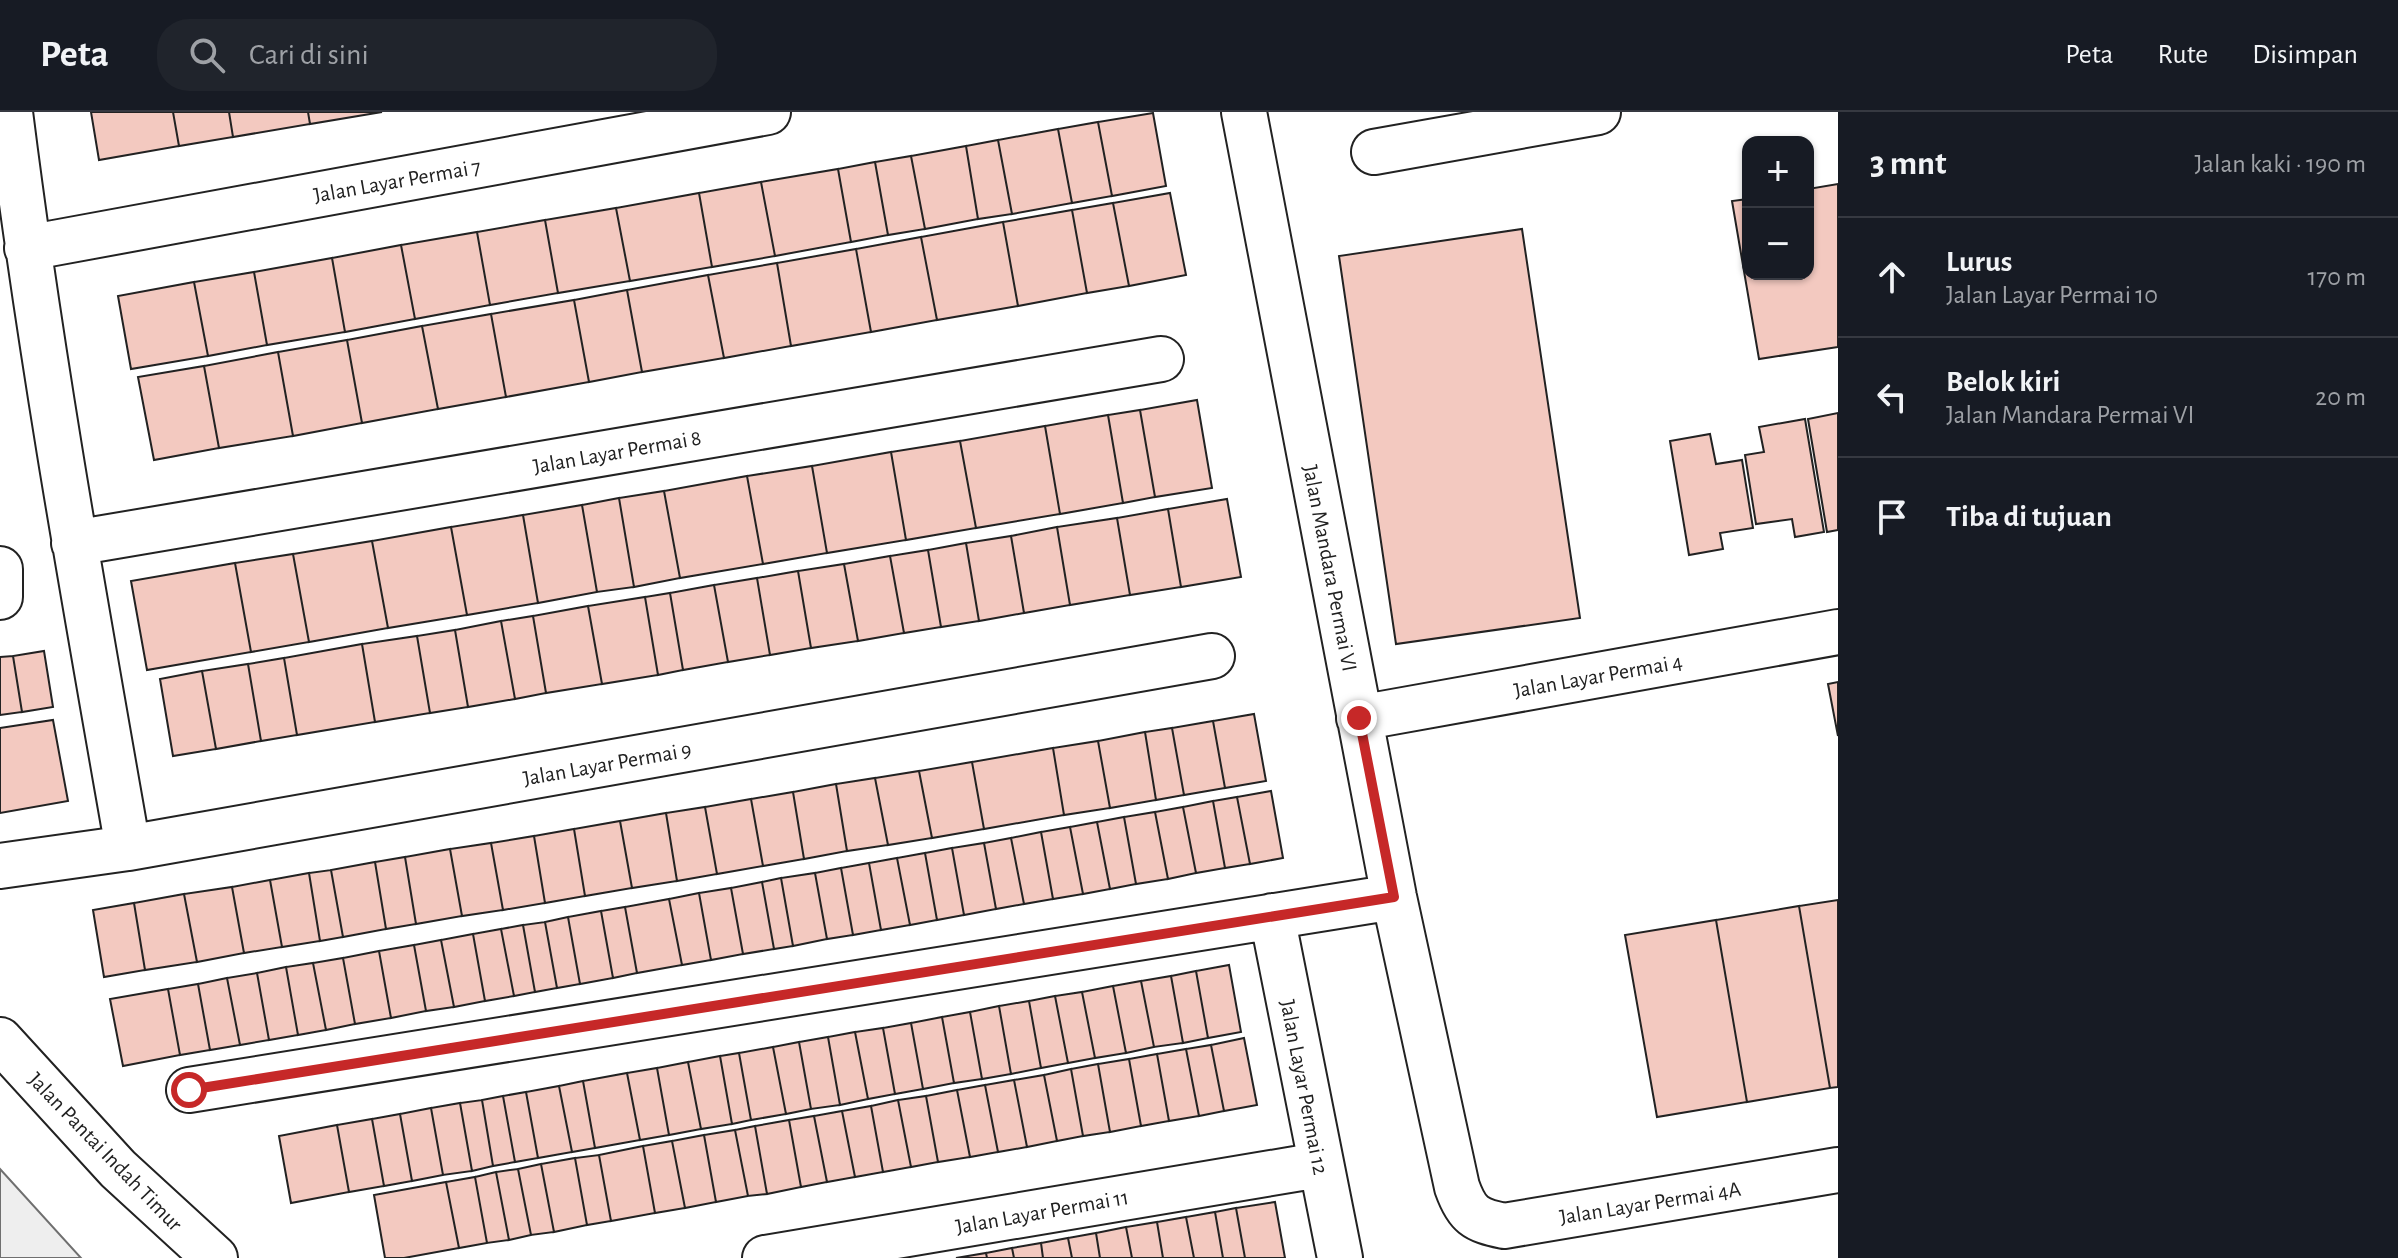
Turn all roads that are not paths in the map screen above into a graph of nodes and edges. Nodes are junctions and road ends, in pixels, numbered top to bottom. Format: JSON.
{"nodes":[{"id":1,"x":10,"y":112,"type":"edge"},
{"id":2,"x":768,"y":112,"type":"edge"},
{"id":3,"x":1244,"y":112,"type":"edge"},
{"id":4,"x":1598,"y":112,"type":"edge"},
{"id":5,"x":1374,"y":152,"type":"dead end"},
{"id":6,"x":27,"y":248,"type":"junction"},
{"id":7,"x":18,"y":306,"type":"edge"},
{"id":8,"x":1161,"y":359,"type":"dead end"},
{"id":9,"x":74,"y":543,"type":"junction"},
{"id":10,"x":0,"y":569,"type":"edge"},
{"id":11,"x":0,"y":597,"type":"edge"},
{"id":12,"x":1838,"y":632,"type":"edge"},
{"id":13,"x":1212,"y":656,"type":"dead end"},
{"id":14,"x":1359,"y":718,"type":"junction"},
{"id":15,"x":128,"y":848,"type":"junction"},
{"id":16,"x":0,"y":866,"type":"edge"},
{"id":17,"x":1394,"y":897,"type":"junction"},
{"id":18,"x":1272,"y":916,"type":"junction"},
{"id":19,"x":0,"y":1040,"type":"edge"},
{"id":20,"x":189,"y":1090,"type":"dead end"},
{"id":21,"x":1319,"y":1165,"type":"junction"},
{"id":22,"x":1838,"y":1170,"type":"edge"},
{"id":23,"x":1465,"y":1209,"type":"joint"},
{"id":24,"x":215,"y":1258,"type":"edge"},
{"id":25,"x":765,"y":1258,"type":"edge"},
{"id":26,"x":1340,"y":1258,"type":"edge"}],
"edges":[{"from":1,"to":6,"type":"street"},
{"from":2,"to":6,"type":"street","name":"Jalan Layar Permai 7"},
{"from":3,"to":14,"type":"street","name":"Jalan Mandara Permai VI"},
{"from":4,"to":5,"type":"street"},
{"from":6,"to":7,"type":"street"},
{"from":7,"to":9,"type":"street"},
{"from":8,"to":9,"type":"street","name":"Jalan Layar Permai 8"},
{"from":9,"to":15,"type":"street"},
{"from":10,"to":11,"type":"street"},
{"from":12,"to":14,"type":"street","name":"Jalan Layar Permai 4"},
{"from":13,"to":15,"type":"street","name":"Jalan Layar Permai 9"},
{"from":14,"to":17,"type":"street","name":"Jalan Mandara Permai VI"},
{"from":15,"to":16,"type":"street","name":"Jalan Layar Permai 9"},
{"from":17,"to":18,"type":"street"},
{"from":17,"to":23,"type":"street","name":"Jalan Mandara Permai VI"},
{"from":18,"to":20,"type":"street"},
{"from":18,"to":21,"type":"street","name":"Jalan Layar Permai 12"},
{"from":19,"to":24,"type":"street","name":"Jalan Pantai Indah Timur"},
{"from":21,"to":25,"type":"street","name":"Jalan Layar Permai 11"},
{"from":21,"to":26,"type":"street","name":"Jalan Layar Permai 12"},
{"from":22,"to":23,"type":"street","name":"Jalan Layar Permai 4A"}]}
